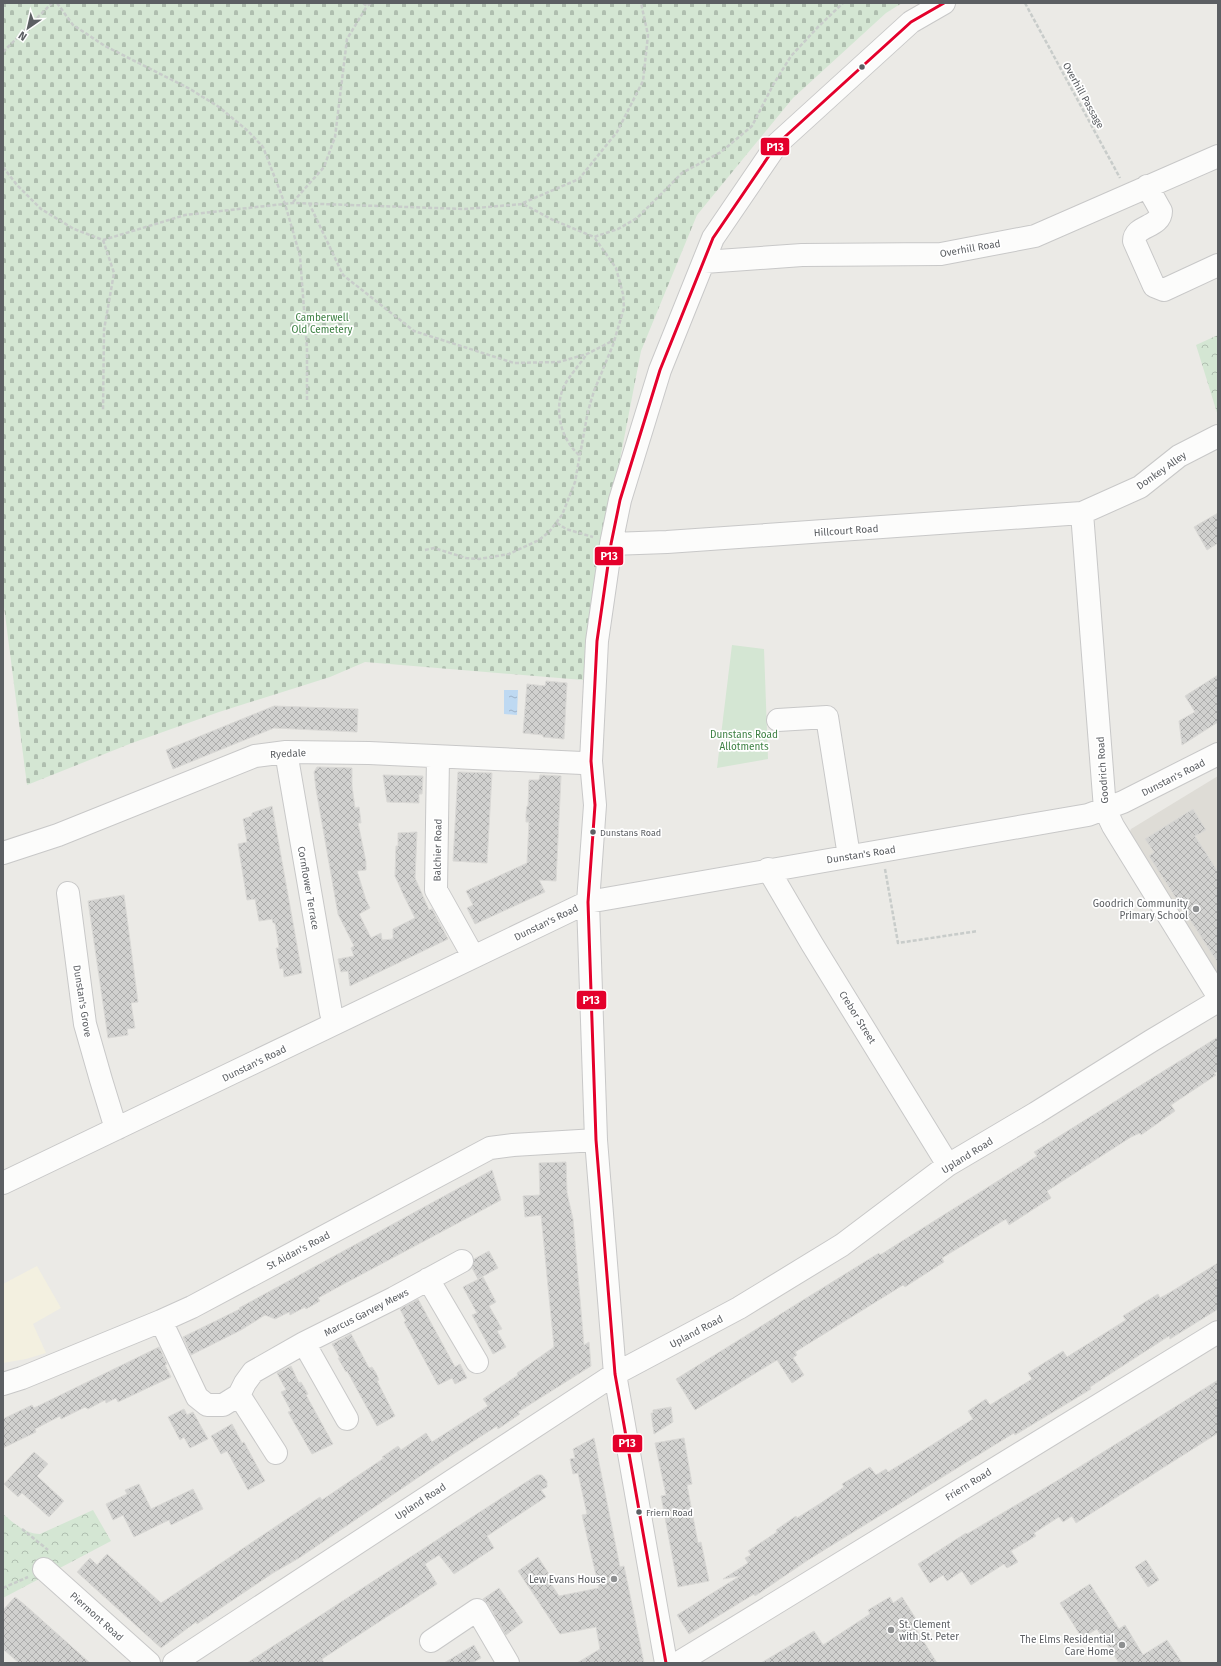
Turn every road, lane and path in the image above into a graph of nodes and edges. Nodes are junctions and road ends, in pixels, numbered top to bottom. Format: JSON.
{"nodes":[{"id":1,"x":52,"y":3,"type":"edge"},
{"id":2,"x":57,"y":3,"type":"edge"},
{"id":3,"x":363,"y":3,"type":"edge"},
{"id":4,"x":371,"y":3,"type":"edge"},
{"id":5,"x":641,"y":3,"type":"edge"},
{"id":6,"x":842,"y":3,"type":"edge"},
{"id":7,"x":944,"y":3,"type":"edge"},
{"id":8,"x":1025,"y":3,"type":"edge"},
{"id":9,"x":367,"y":6,"type":"junction"},
{"id":10,"x":3,"y":52,"type":"edge"},
{"id":11,"x":1218,"y":156,"type":"edge"},
{"id":12,"x":3,"y":167,"type":"edge"},
{"id":13,"x":1138,"y":191,"type":"junction"},
{"id":14,"x":293,"y":203,"type":"junction"},
{"id":15,"x":309,"y":203,"type":"junction"},
{"id":16,"x":285,"y":204,"type":"junction"},
{"id":17,"x":523,"y":204,"type":"junction"},
{"id":18,"x":594,"y":237,"type":"junction"},
{"id":19,"x":103,"y":240,"type":"junction"},
{"id":20,"x":704,"y":262,"type":"junction"},
{"id":21,"x":1218,"y":265,"type":"edge"},
{"id":22,"x":614,"y":340,"type":"junction"},
{"id":23,"x":587,"y":354,"type":"junction"},
{"id":24,"x":306,"y":402,"type":"dead end"},
{"id":25,"x":103,"y":411,"type":"dead end"},
{"id":26,"x":1218,"y":436,"type":"edge"},
{"id":27,"x":580,"y":455,"type":"junction"},
{"id":28,"x":1082,"y":513,"type":"junction"},
{"id":29,"x":557,"y":523,"type":"junction"},
{"id":30,"x":610,"y":544,"type":"junction"},
{"id":31,"x":425,"y":550,"type":"dead end"},
{"id":32,"x":778,"y":720,"type":"dead end"},
{"id":33,"x":286,"y":752,"type":"junction"},
{"id":34,"x":1218,"y":754,"type":"edge"},
{"id":35,"x":438,"y":757,"type":"junction"},
{"id":36,"x":591,"y":761,"type":"junction"},
{"id":37,"x":1105,"y":809,"type":"junction"},
{"id":38,"x":881,"y":851,"type":"junction"},
{"id":39,"x":3,"y":853,"type":"edge"},
{"id":40,"x":849,"y":856,"type":"junction"},
{"id":41,"x":768,"y":869,"type":"junction"},
{"id":42,"x":68,"y":893,"type":"dead end"},
{"id":43,"x":588,"y":902,"type":"junction"},
{"id":44,"x":978,"y":931,"type":"dead end"},
{"id":45,"x":472,"y":956,"type":"junction"},
{"id":46,"x":1218,"y":996,"type":"edge"},
{"id":47,"x":1218,"y":1001,"type":"edge"},
{"id":48,"x":335,"y":1023,"type":"junction"},
{"id":49,"x":118,"y":1128,"type":"junction"},
{"id":50,"x":596,"y":1140,"type":"junction"},
{"id":51,"x":948,"y":1165,"type":"junction"},
{"id":52,"x":3,"y":1183,"type":"edge"},
{"id":53,"x":462,"y":1261,"type":"dead end"},
{"id":54,"x":428,"y":1279,"type":"junction"},
{"id":55,"x":161,"y":1322,"type":"junction"},
{"id":56,"x":1218,"y":1332,"type":"edge"},
{"id":57,"x":304,"y":1343,"type":"junction"},
{"id":58,"x":477,"y":1362,"type":"dead end"},
{"id":59,"x":615,"y":1374,"type":"junction"},
{"id":60,"x":3,"y":1384,"type":"edge"},
{"id":61,"x":239,"y":1395,"type":"junction"},
{"id":62,"x":347,"y":1419,"type":"dead end"},
{"id":63,"x":276,"y":1453,"type":"dead end"},
{"id":64,"x":44,"y":1569,"type":"joint"},
{"id":65,"x":3,"y":1588,"type":"edge"},
{"id":66,"x":431,"y":1641,"type":"dead end"},
{"id":67,"x":149,"y":1663,"type":"edge"},
{"id":68,"x":174,"y":1663,"type":"edge"},
{"id":69,"x":508,"y":1663,"type":"edge"},
{"id":70,"x":666,"y":1663,"type":"edge"},
{"id":71,"x":678,"y":1663,"type":"edge"}],
"edges":[{"from":1,"to":10,"type":"path"},
{"from":2,"to":16,"type":"path"},
{"from":3,"to":9,"type":"path"},
{"from":4,"to":9,"type":"path"},
{"from":5,"to":17,"type":"path"},
{"from":6,"to":18,"type":"path"},
{"from":7,"to":20,"type":"street"},
{"from":8,"to":13,"type":"path","name":"Overhill Passage"},
{"from":9,"to":14,"type":"path"},
{"from":11,"to":13,"type":"street","name":"Overhill Road"},
{"from":12,"to":19,"type":"path"},
{"from":13,"to":20,"type":"street","name":"Overhill Road"},
{"from":13,"to":21,"type":"street"},
{"from":14,"to":15,"type":"path"},
{"from":14,"to":16,"type":"path"},
{"from":15,"to":17,"type":"path"},
{"from":15,"to":23,"type":"path"},
{"from":16,"to":19,"type":"path"},
{"from":16,"to":24,"type":"path"},
{"from":17,"to":18,"type":"path"},
{"from":18,"to":22,"type":"path"},
{"from":19,"to":25,"type":"path"},
{"from":20,"to":30,"type":"street"},
{"from":22,"to":23,"type":"path"},
{"from":22,"to":27,"type":"path"},
{"from":23,"to":27,"type":"path"},
{"from":26,"to":28,"type":"street","name":"Donkey Alley"},
{"from":27,"to":29,"type":"path"},
{"from":28,"to":30,"type":"street","name":"Hillcourt Road"},
{"from":28,"to":37,"type":"street","name":"Goodrich Road"},
{"from":29,"to":30,"type":"path"},
{"from":29,"to":31,"type":"path"},
{"from":30,"to":36,"type":"street"},
{"from":32,"to":40,"type":"street"},
{"from":33,"to":35,"type":"street","name":"Ryedale"},
{"from":33,"to":39,"type":"street","name":"Ryedale"},
{"from":33,"to":48,"type":"street","name":"Cornflower Terrace"},
{"from":34,"to":37,"type":"street","name":"Dunstan's Road"},
{"from":35,"to":36,"type":"street","name":"Ryedale"},
{"from":35,"to":45,"type":"street","name":"Balchier Road"},
{"from":36,"to":43,"type":"street"},
{"from":37,"to":38,"type":"street","name":"Dunstan's Road"},
{"from":37,"to":46,"type":"street","name":"Goodrich Road"},
{"from":38,"to":40,"type":"street","name":"Dunstan's Road"},
{"from":38,"to":44,"type":"path"},
{"from":40,"to":41,"type":"street","name":"Dunstan's Road"},
{"from":41,"to":43,"type":"street","name":"Dunstan's Road"},
{"from":41,"to":51,"type":"street","name":"Crebor Street"},
{"from":42,"to":49,"type":"street","name":"Dunstan's Grove"},
{"from":43,"to":45,"type":"street","name":"Dunstan's Road"},
{"from":43,"to":50,"type":"street"},
{"from":45,"to":48,"type":"street","name":"Dunstan's Road"},
{"from":47,"to":51,"type":"street","name":"Upland Road"},
{"from":48,"to":49,"type":"street","name":"Dunstan's Road"},
{"from":49,"to":52,"type":"street","name":"Dunstan's Road"},
{"from":50,"to":55,"type":"street","name":"St Aidan's Road"},
{"from":50,"to":59,"type":"street"},
{"from":51,"to":59,"type":"street","name":"Upland Road"},
{"from":53,"to":54,"type":"street","name":"Marcus Garvey Mews"},
{"from":54,"to":57,"type":"street","name":"Marcus Garvey Mews"},
{"from":54,"to":58,"type":"street"},
{"from":55,"to":60,"type":"street","name":"St Aidan's Road"},
{"from":55,"to":61,"type":"street"},
{"from":56,"to":71,"type":"street","name":"Friern Road"},
{"from":57,"to":61,"type":"street","name":"Marcus Garvey Mews"},
{"from":57,"to":62,"type":"street"},
{"from":59,"to":68,"type":"street","name":"Upland Road"},
{"from":59,"to":70,"type":"street"},
{"from":61,"to":63,"type":"street"},
{"from":64,"to":65,"type":"path"},
{"from":64,"to":67,"type":"street","name":"Piermont Road"},
{"from":66,"to":69,"type":"street"}]}
